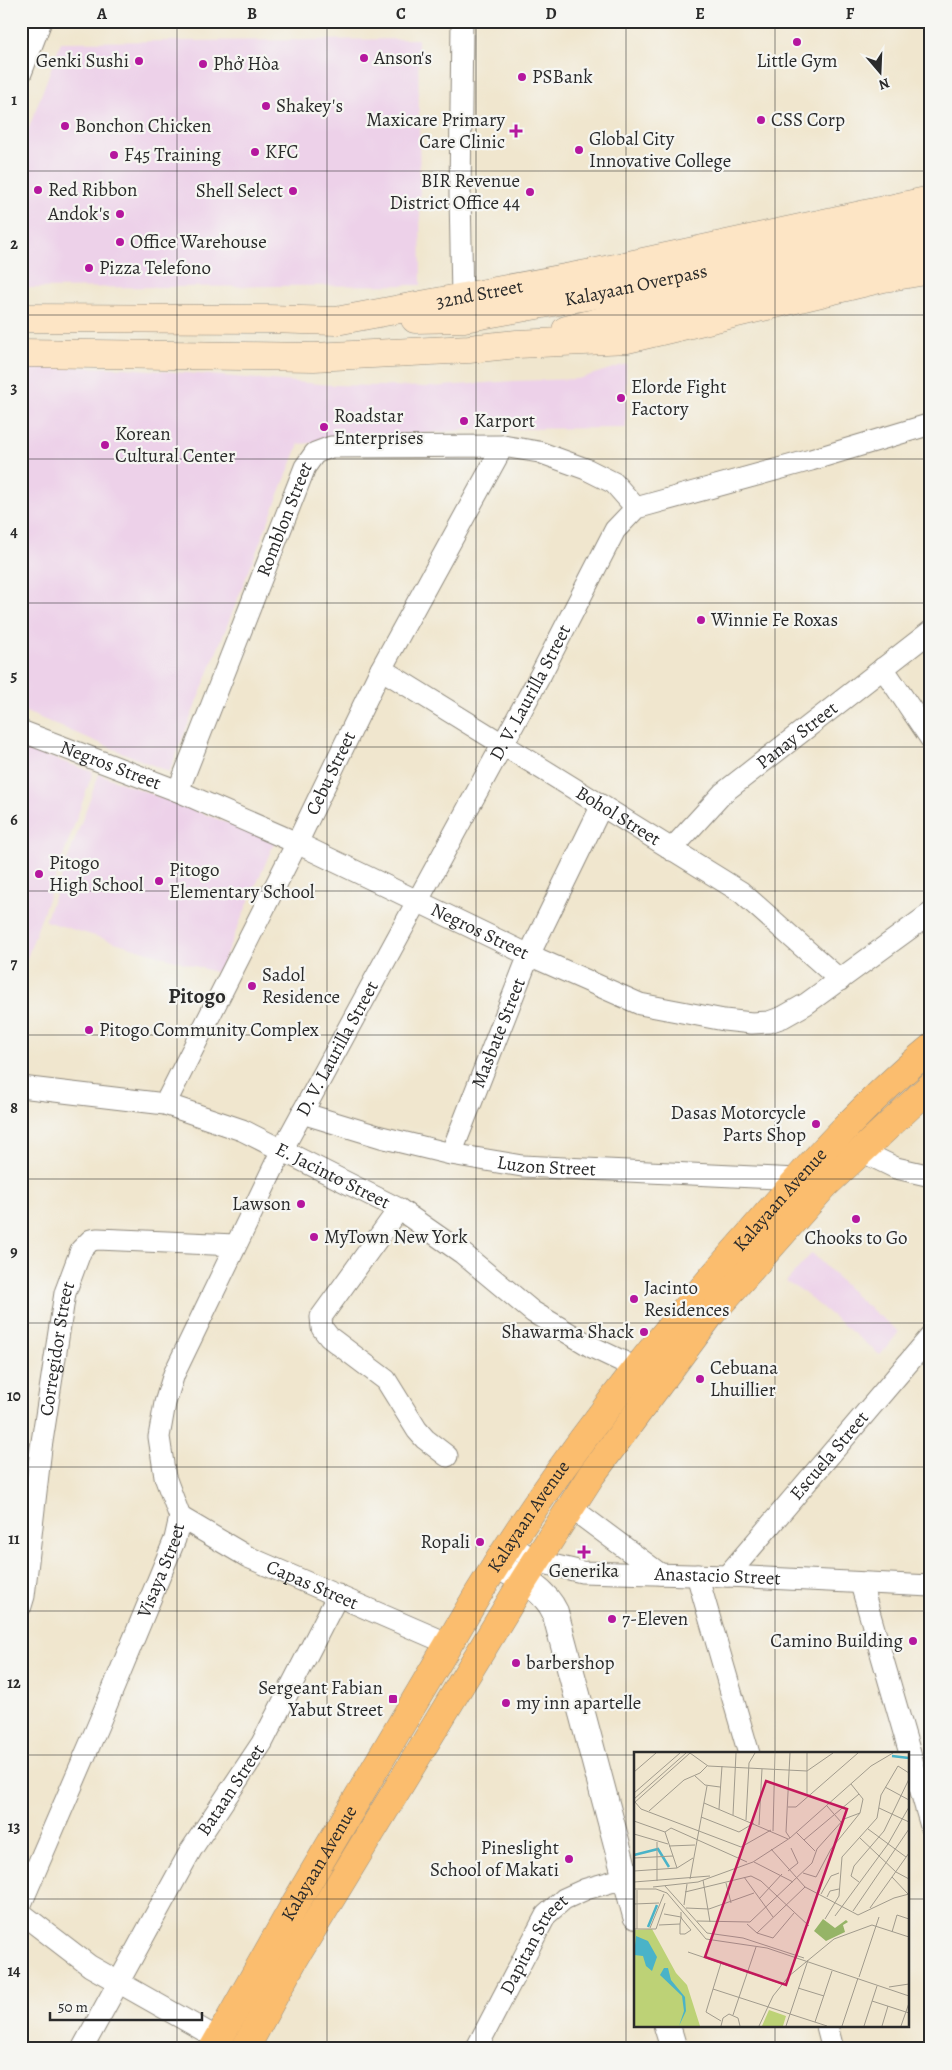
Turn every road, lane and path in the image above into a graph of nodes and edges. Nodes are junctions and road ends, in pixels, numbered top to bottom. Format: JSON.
{"nodes":[{"id":1,"x":41,"y":21,"type":"edge"},
{"id":2,"x":462,"y":21,"type":"edge"},
{"id":3,"x":21,"y":73,"type":"edge"},
{"id":4,"x":931,"y":200,"type":"edge"},
{"id":5,"x":931,"y":223,"type":"edge"},
{"id":6,"x":931,"y":248,"type":"edge"},
{"id":7,"x":931,"y":270,"type":"edge"},
{"id":8,"x":462,"y":297,"type":"junction"},
{"id":9,"x":621,"y":303,"type":"junction"},
{"id":10,"x":21,"y":318,"type":"edge"},
{"id":11,"x":336,"y":321,"type":"junction"},
{"id":12,"x":517,"y":344,"type":"junction"},
{"id":13,"x":21,"y":352,"type":"edge"},
{"id":14,"x":931,"y":424,"type":"edge"},
{"id":15,"x":503,"y":446,"type":"junction"},
{"id":16,"x":636,"y":508,"type":"junction"},
{"id":17,"x":931,"y":631,"type":"edge"},
{"id":18,"x":883,"y":668,"type":"junction"},
{"id":19,"x":381,"y":669,"type":"junction"},
{"id":20,"x":21,"y":731,"type":"edge"},
{"id":21,"x":931,"y":739,"type":"edge"},
{"id":22,"x":501,"y":745,"type":"junction"},
{"id":23,"x":178,"y":791,"type":"junction"},
{"id":24,"x":601,"y":807,"type":"junction"},
{"id":25,"x":297,"y":844,"type":"junction"},
{"id":26,"x":671,"y":850,"type":"junction"},
{"id":27,"x":417,"y":900,"type":"junction"},
{"id":28,"x":931,"y":914,"type":"edge"},
{"id":29,"x":529,"y":955,"type":"junction"},
{"id":30,"x":840,"y":980,"type":"junction"},
{"id":31,"x":931,"y":1048,"type":"edge"},
{"id":32,"x":931,"y":1086,"type":"edge"},
{"id":33,"x":21,"y":1088,"type":"edge"},
{"id":34,"x":165,"y":1104,"type":"junction"},
{"id":35,"x":302,"y":1113,"type":"junction"},
{"id":36,"x":282,"y":1150,"type":"junction"},
{"id":37,"x":861,"y":1151,"type":"junction"},
{"id":38,"x":451,"y":1154,"type":"junction"},
{"id":39,"x":931,"y":1176,"type":"edge"},
{"id":40,"x":797,"y":1179,"type":"junction"},
{"id":41,"x":399,"y":1209,"type":"junction"},
{"id":42,"x":235,"y":1245,"type":"junction"},
{"id":43,"x":931,"y":1336,"type":"edge"},
{"id":44,"x":649,"y":1374,"type":"junction"},
{"id":45,"x":447,"y":1456,"type":"dead end"},
{"id":46,"x":570,"y":1507,"type":"junction"},
{"id":47,"x":180,"y":1517,"type":"junction"},
{"id":48,"x":503,"y":1554,"type":"junction"},
{"id":49,"x":529,"y":1571,"type":"junction"},
{"id":50,"x":660,"y":1574,"type":"junction"},
{"id":51,"x":697,"y":1575,"type":"junction"},
{"id":52,"x":727,"y":1576,"type":"junction"},
{"id":53,"x":929,"y":1583,"type":"edge"},
{"id":54,"x":861,"y":1584,"type":"junction"},
{"id":55,"x":338,"y":1595,"type":"junction"},
{"id":56,"x":21,"y":1606,"type":"edge"},
{"id":57,"x":449,"y":1644,"type":"junction"},
{"id":58,"x":748,"y":1752,"type":"edge"},
{"id":59,"x":910,"y":1752,"type":"edge"},
{"id":60,"x":910,"y":1753,"type":"edge"},
{"id":61,"x":931,"y":1826,"type":"edge"},
{"id":62,"x":625,"y":1878,"type":"junction"},
{"id":63,"x":21,"y":1904,"type":"edge"},
{"id":64,"x":634,"y":1909,"type":"edge"},
{"id":65,"x":21,"y":1913,"type":"edge"},
{"id":66,"x":118,"y":1983,"type":"junction"},
{"id":67,"x":668,"y":2028,"type":"edge"},
{"id":68,"x":828,"y":2028,"type":"edge"},
{"id":69,"x":216,"y":2044,"type":"edge"},
{"id":70,"x":82,"y":2049,"type":"edge"},
{"id":71,"x":245,"y":2049,"type":"edge"},
{"id":72,"x":476,"y":2049,"type":"edge"},
{"id":73,"x":674,"y":2049,"type":"edge"},
{"id":74,"x":833,"y":2049,"type":"edge"}],
"edges":[{"from":1,"to":3,"type":"street"},
{"from":2,"to":8,"type":"street"},
{"from":4,"to":8,"type":"main road","name":"32nd Street"},
{"from":5,"to":9,"type":"main road","name":"Kalayaan Overpass"},
{"from":6,"to":9,"type":"main road","name":"Kalayaan Overpass"},
{"from":7,"to":12,"type":"main road"},
{"from":8,"to":11,"type":"main road","name":"32nd Street"},
{"from":9,"to":11,"type":"main road","name":"Kalayaan Overpass"},
{"from":9,"to":12,"type":"main road","name":"Kalayaan Overpass"},
{"from":10,"to":11,"type":"main road","name":"32nd Street"},
{"from":12,"to":13,"type":"main road"},
{"from":14,"to":16,"type":"street"},
{"from":15,"to":16,"type":"street","name":"Romblon Street"},
{"from":15,"to":19,"type":"street","name":"Cebu Street"},
{"from":15,"to":23,"type":"street","name":"Romblon Street"},
{"from":16,"to":22,"type":"street","name":"D. V. Laurilla Street"},
{"from":17,"to":18,"type":"street","name":"Panay Street"},
{"from":18,"to":21,"type":"street"},
{"from":18,"to":26,"type":"street","name":"Panay Street"},
{"from":19,"to":22,"type":"street","name":"Bohol Street"},
{"from":19,"to":25,"type":"street","name":"Cebu Street"},
{"from":20,"to":23,"type":"street","name":"Negros Street"},
{"from":22,"to":24,"type":"street","name":"Bohol Street"},
{"from":22,"to":27,"type":"street","name":"D. V. Laurilla Street"},
{"from":23,"to":25,"type":"street","name":"Negros Street"},
{"from":24,"to":26,"type":"street","name":"Bohol Street"},
{"from":24,"to":29,"type":"street","name":"Masbate Street"},
{"from":25,"to":27,"type":"street","name":"Negros Street"},
{"from":25,"to":34,"type":"street","name":"Cebu Street"},
{"from":26,"to":30,"type":"street","name":"Bohol Street"},
{"from":27,"to":29,"type":"street","name":"Negros Street"},
{"from":27,"to":35,"type":"street","name":"D. V. Laurilla Street"},
{"from":28,"to":30,"type":"street","name":"Negros Street"},
{"from":29,"to":30,"type":"street","name":"Negros Street"},
{"from":29,"to":38,"type":"street","name":"Masbate Street"},
{"from":31,"to":40,"type":"main road","name":"Kalayaan Avenue"},
{"from":32,"to":37,"type":"main road","name":"Kalayaan Avenue"},
{"from":33,"to":34,"type":"street","name":"E. Jacinto Street"},
{"from":34,"to":36,"type":"street","name":"E. Jacinto Street"},
{"from":35,"to":36,"type":"street","name":"D. V. Laurilla Street"},
{"from":35,"to":38,"type":"street","name":"Luzon Street"},
{"from":36,"to":41,"type":"street","name":"E. Jacinto Street"},
{"from":36,"to":42,"type":"street","name":"Visaya Street"},
{"from":37,"to":39,"type":"street"},
{"from":37,"to":44,"type":"main road","name":"Kalayaan Avenue"},
{"from":38,"to":40,"type":"street","name":"Luzon Street"},
{"from":40,"to":44,"type":"main road","name":"Kalayaan Avenue"},
{"from":41,"to":44,"type":"street","name":"E. Jacinto Street"},
{"from":41,"to":45,"type":"street"},
{"from":42,"to":47,"type":"street","name":"Visaya Street"},
{"from":42,"to":56,"type":"street","name":"Corregidor Street"},
{"from":43,"to":52,"type":"street","name":"Escuela Street"},
{"from":44,"to":46,"type":"main road","name":"Kalayaan Avenue"},
{"from":44,"to":48,"type":"main road","name":"Kalayaan Avenue"},
{"from":46,"to":49,"type":"main road","name":"Kalayaan Avenue"},
{"from":46,"to":50,"type":"street"},
{"from":47,"to":55,"type":"street","name":"Capas Street"},
{"from":47,"to":63,"type":"street","name":"Visaya Street"},
{"from":48,"to":49,"type":"street"},
{"from":48,"to":57,"type":"main road","name":"Kalayaan Avenue"},
{"from":49,"to":50,"type":"street","name":"Anastacio Street"},
{"from":49,"to":62,"type":"street"},
{"from":49,"to":71,"type":"main road","name":"Kalayaan Avenue"},
{"from":50,"to":51,"type":"street","name":"Anastacio Street"},
{"from":51,"to":52,"type":"street","name":"Anastacio Street"},
{"from":51,"to":58,"type":"street"},
{"from":52,"to":54,"type":"street","name":"Anastacio Street"},
{"from":53,"to":54,"type":"street","name":"Anastacio Street"},
{"from":54,"to":59,"type":"street"},
{"from":55,"to":57,"type":"street","name":"Capas Street"},
{"from":55,"to":66,"type":"street","name":"Bataan Street"},
{"from":57,"to":69,"type":"main road","name":"Kalayaan Avenue"},
{"from":60,"to":61,"type":"street"},
{"from":62,"to":64,"type":"street"},
{"from":62,"to":72,"type":"street","name":"Dapitan Street"},
{"from":65,"to":66,"type":"street"},
{"from":66,"to":69,"type":"street"},
{"from":66,"to":70,"type":"street","name":"Bataan Street"},
{"from":67,"to":73,"type":"street"},
{"from":68,"to":74,"type":"street"}]}
